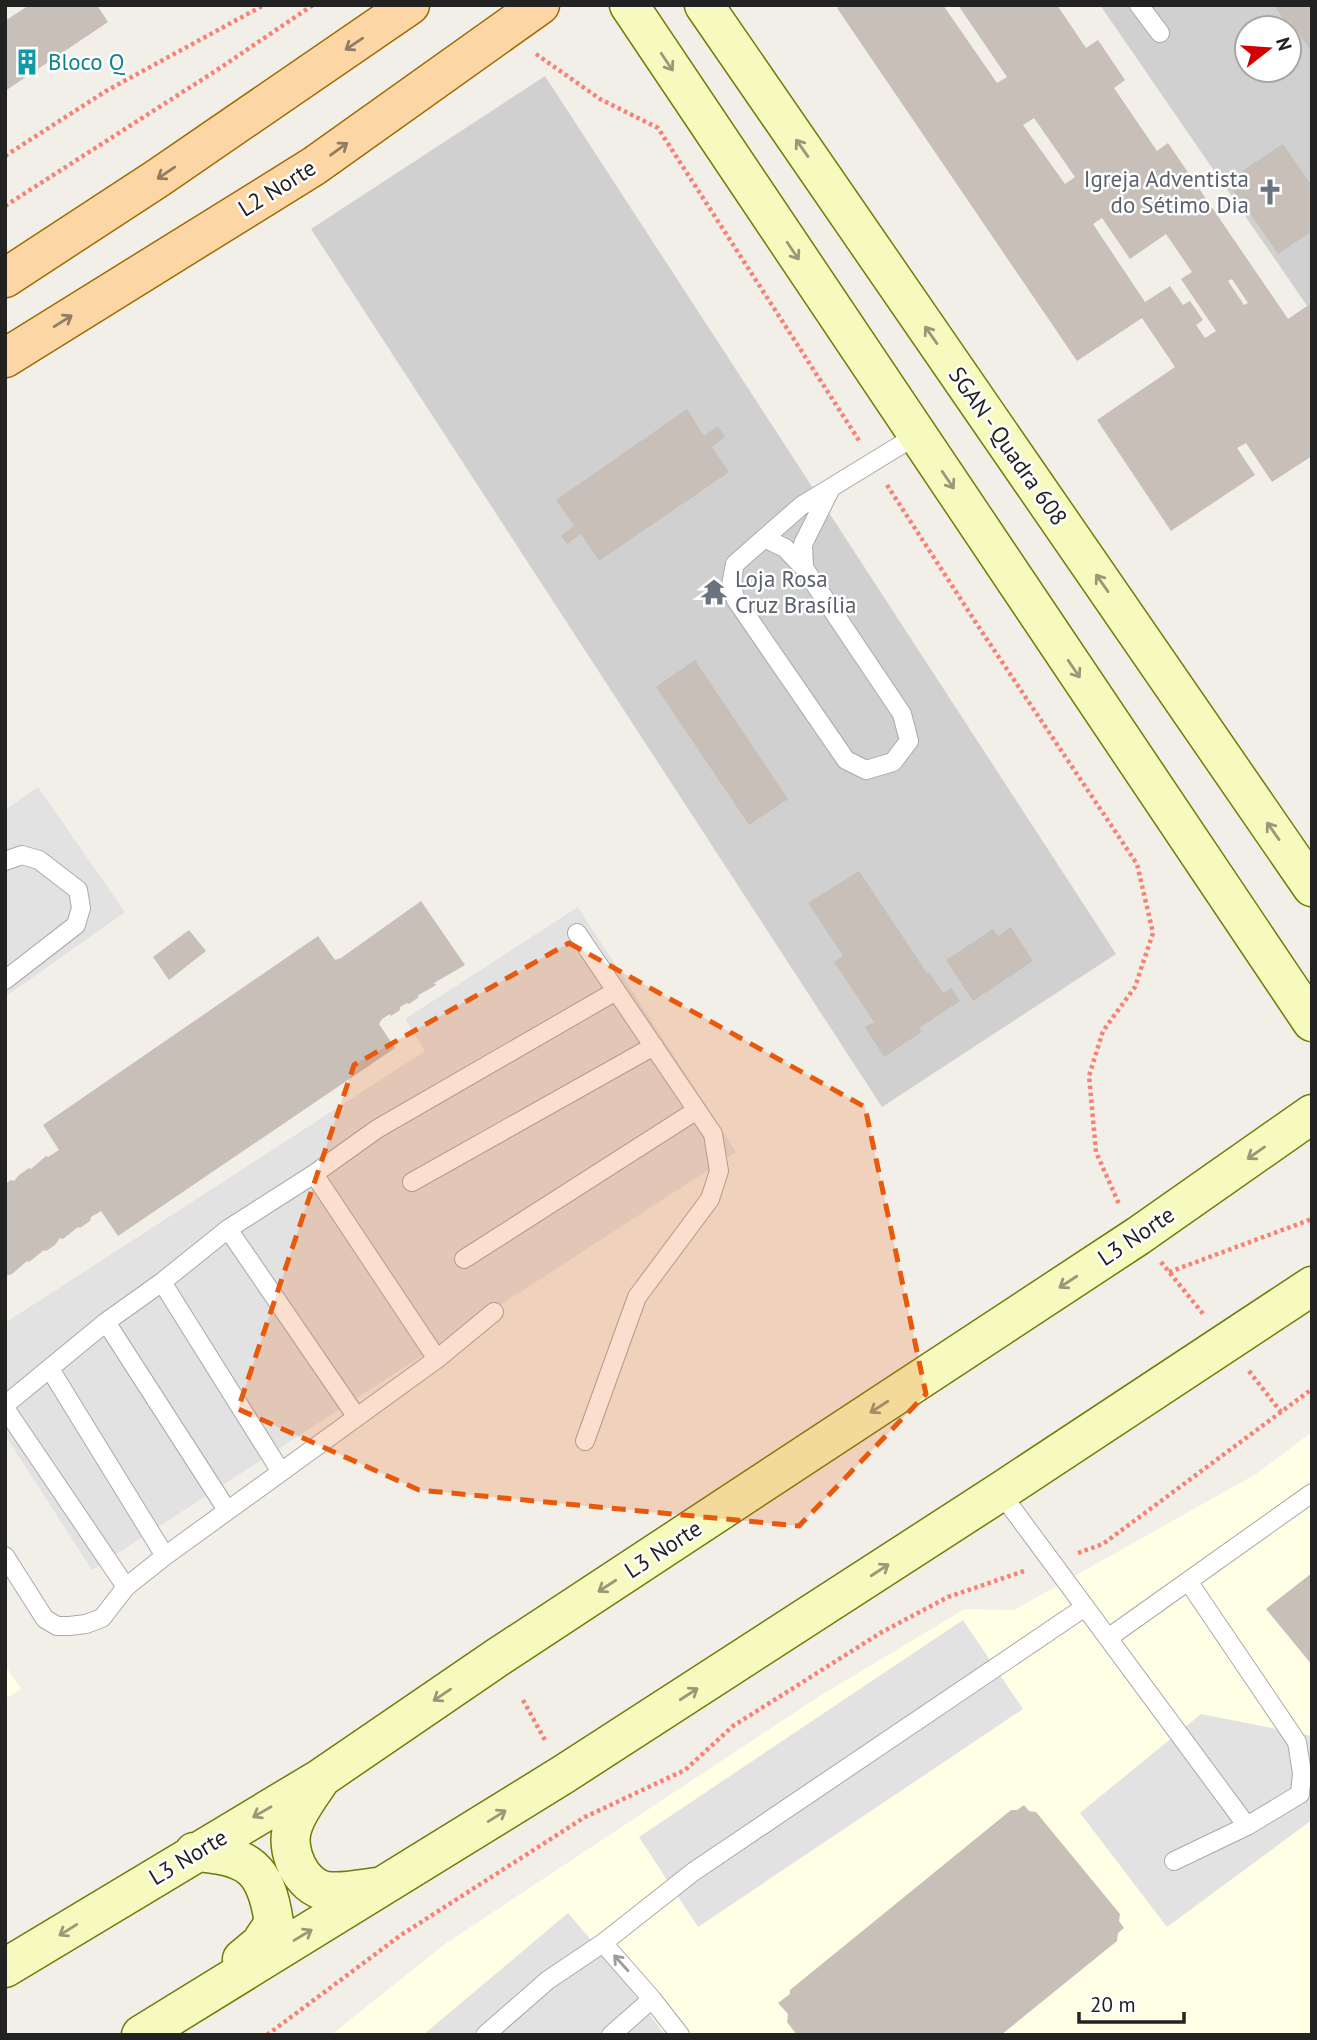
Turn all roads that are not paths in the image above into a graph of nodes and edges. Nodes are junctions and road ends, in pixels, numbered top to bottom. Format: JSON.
{"nodes":[{"id":1,"x":410,"y":5,"type":"edge"},
{"id":2,"x":629,"y":5,"type":"edge"},
{"id":3,"x":704,"y":5,"type":"edge"},
{"id":4,"x":1139,"y":5,"type":"edge"},
{"id":5,"x":526,"y":14,"type":"edge"},
{"id":6,"x":1160,"y":33,"type":"dead end"},
{"id":7,"x":5,"y":278,"type":"edge"},
{"id":8,"x":5,"y":358,"type":"edge"},
{"id":9,"x":917,"y":435,"type":"junction"},
{"id":10,"x":832,"y":487,"type":"junction"},
{"id":11,"x":764,"y":538,"type":"junction"},
{"id":12,"x":804,"y":568,"type":"junction"},
{"id":13,"x":5,"y":861,"type":"edge"},
{"id":14,"x":1312,"y":887,"type":"edge"},
{"id":15,"x":577,"y":933,"type":"dead end"},
{"id":16,"x":5,"y":979,"type":"edge"},
{"id":17,"x":616,"y":990,"type":"junction"},
{"id":18,"x":1312,"y":1022,"type":"edge"},
{"id":19,"x":654,"y":1046,"type":"junction"},
{"id":20,"x":697,"y":1110,"type":"junction"},
{"id":21,"x":1312,"y":1114,"type":"edge"},
{"id":22,"x":314,"y":1174,"type":"junction"},
{"id":23,"x":412,"y":1182,"type":"dead end"},
{"id":24,"x":228,"y":1229,"type":"junction"},
{"id":25,"x":464,"y":1259,"type":"dead end"},
{"id":26,"x":162,"y":1282,"type":"junction"},
{"id":27,"x":1312,"y":1286,"type":"edge"},
{"id":28,"x":494,"y":1312,"type":"dead end"},
{"id":29,"x":106,"y":1322,"type":"junction"},
{"id":30,"x":437,"y":1359,"type":"junction"},
{"id":31,"x":50,"y":1369,"type":"junction"},
{"id":32,"x":5,"y":1406,"type":"edge"},
{"id":33,"x":356,"y":1416,"type":"junction"},
{"id":34,"x":585,"y":1441,"type":"dead end"},
{"id":35,"x":281,"y":1472,"type":"junction"},
{"id":36,"x":1000,"y":1492,"type":"junction"},
{"id":37,"x":1312,"y":1493,"type":"edge"},
{"id":38,"x":227,"y":1510,"type":"junction"},
{"id":39,"x":5,"y":1556,"type":"edge"},
{"id":40,"x":165,"y":1556,"type":"junction"},
{"id":41,"x":1188,"y":1581,"type":"junction"},
{"id":42,"x":126,"y":1587,"type":"junction"},
{"id":43,"x":1085,"y":1607,"type":"junction"},
{"id":44,"x":1108,"y":1638,"type":"junction"},
{"id":45,"x":321,"y":1778,"type":"junction"},
{"id":46,"x":1248,"y":1826,"type":"junction"},
{"id":47,"x":194,"y":1852,"type":"junction"},
{"id":48,"x":1174,"y":1861,"type":"dead end"},
{"id":49,"x":384,"y":1886,"type":"junction"},
{"id":50,"x":603,"y":1943,"type":"junction"},
{"id":51,"x":5,"y":1968,"type":"edge"},
{"id":52,"x":652,"y":1999,"type":"junction"},
{"id":53,"x":189,"y":2003,"type":"junction"},
{"id":54,"x":141,"y":2035,"type":"edge"},
{"id":55,"x":485,"y":2035,"type":"edge"},
{"id":56,"x":611,"y":2035,"type":"edge"},
{"id":57,"x":680,"y":2035,"type":"edge"}],
"edges":[{"from":1,"to":7,"type":"main road","one_way":true},
{"from":2,"to":9,"type":"main road","one_way":true},
{"from":14,"to":3,"type":"main road","name":"SGAN - Quadra 608","one_way":true},
{"from":4,"to":6,"type":"lane"},
{"from":8,"to":5,"type":"main road","name":"L2 Norte","one_way":true},
{"from":9,"to":10,"type":"lane"},
{"from":9,"to":18,"type":"main road","one_way":true},
{"from":10,"to":11,"type":"lane"},
{"from":10,"to":12,"type":"lane"},
{"from":11,"to":12,"type":"lane"},
{"from":11,"to":12,"type":"lane"},
{"from":13,"to":16,"type":"lane"},
{"from":15,"to":17,"type":"lane"},
{"from":17,"to":19,"type":"lane"},
{"from":17,"to":22,"type":"lane"},
{"from":19,"to":20,"type":"lane"},
{"from":19,"to":23,"type":"lane"},
{"from":20,"to":25,"type":"lane"},
{"from":20,"to":34,"type":"lane"},
{"from":21,"to":45,"type":"main road","name":"L3 Norte","one_way":true},
{"from":22,"to":24,"type":"lane"},
{"from":22,"to":30,"type":"lane"},
{"from":24,"to":26,"type":"lane"},
{"from":24,"to":33,"type":"lane"},
{"from":26,"to":29,"type":"lane"},
{"from":26,"to":35,"type":"lane"},
{"from":27,"to":36,"type":"main road"},
{"from":28,"to":30,"type":"lane"},
{"from":29,"to":31,"type":"lane"},
{"from":29,"to":38,"type":"lane"},
{"from":30,"to":33,"type":"lane"},
{"from":31,"to":32,"type":"lane"},
{"from":31,"to":40,"type":"lane"},
{"from":32,"to":42,"type":"lane"},
{"from":33,"to":35,"type":"lane"},
{"from":35,"to":38,"type":"lane"},
{"from":36,"to":43,"type":"lane"},
{"from":49,"to":36,"type":"main road","one_way":true},
{"from":37,"to":41,"type":"lane"},
{"from":38,"to":40,"type":"lane"},
{"from":39,"to":42,"type":"lane"},
{"from":40,"to":42,"type":"lane"},
{"from":41,"to":44,"type":"lane"},
{"from":41,"to":46,"type":"lane"},
{"from":43,"to":44,"type":"lane"},
{"from":43,"to":50,"type":"lane"},
{"from":44,"to":46,"type":"lane"},
{"from":45,"to":47,"type":"main road","name":"L3 Norte","one_way":true},
{"from":45,"to":49,"type":"main road"},
{"from":46,"to":48,"type":"lane"},
{"from":47,"to":51,"type":"main road","name":"L3 Norte","one_way":true},
{"from":47,"to":53,"type":"main road"},
{"from":53,"to":49,"type":"main road","one_way":true},
{"from":52,"to":50,"type":"lane","one_way":true},
{"from":50,"to":55,"type":"lane"},
{"from":52,"to":56,"type":"lane"},
{"from":52,"to":57,"type":"lane"},
{"from":53,"to":54,"type":"main road"}]}
